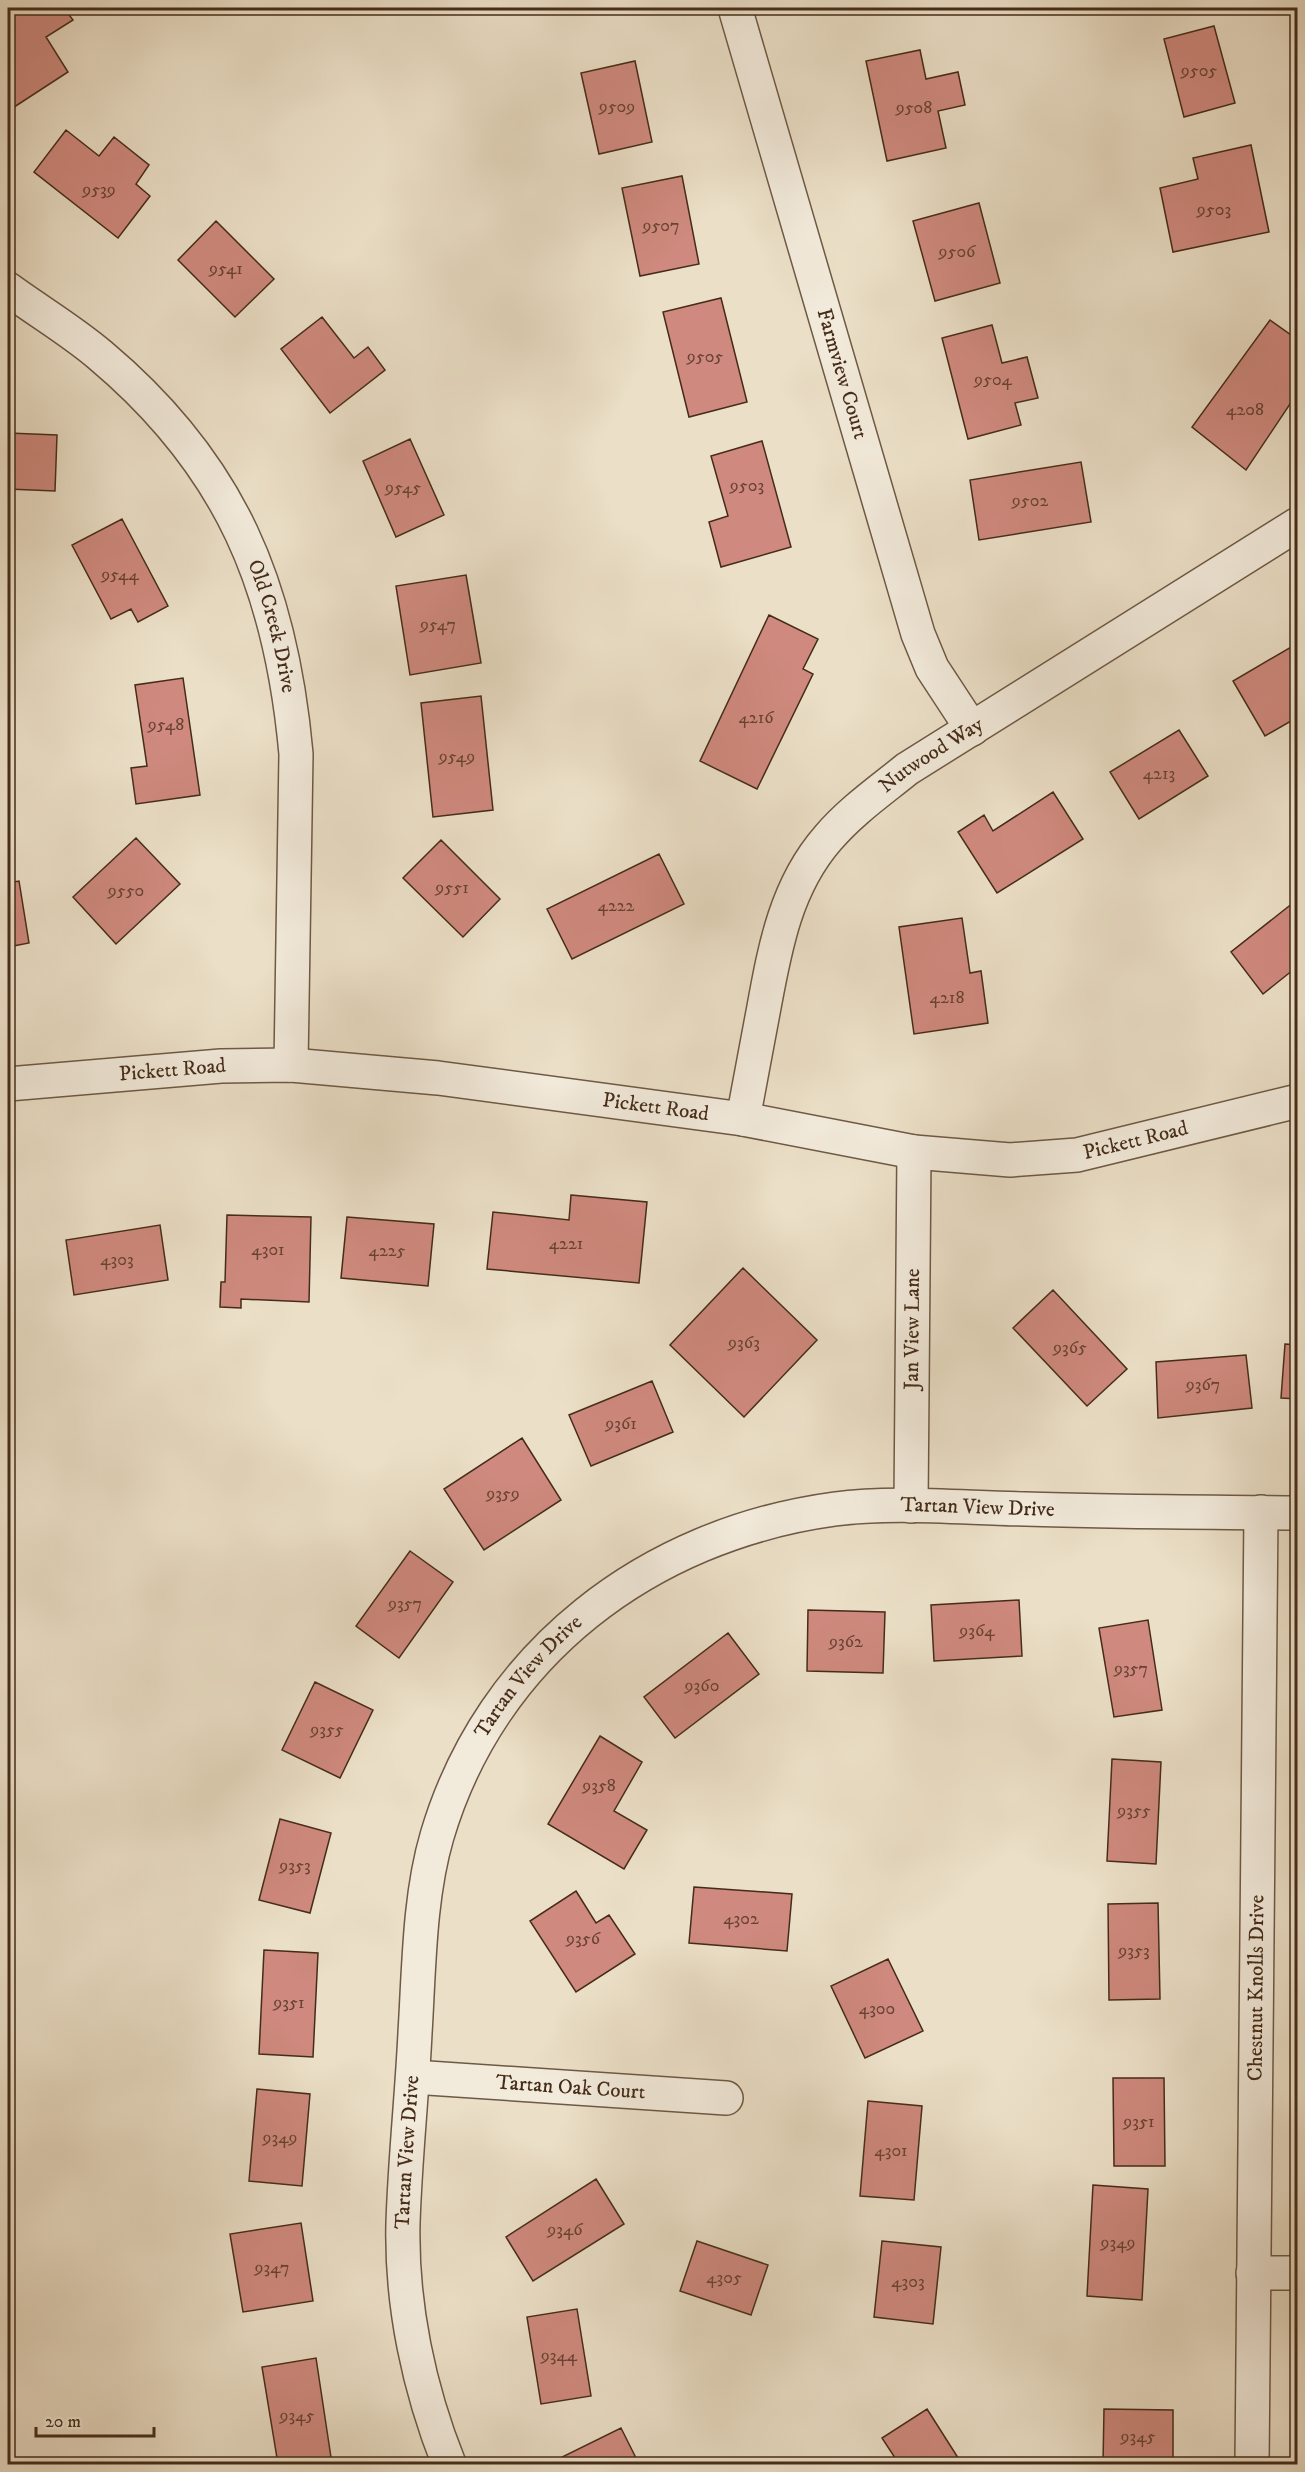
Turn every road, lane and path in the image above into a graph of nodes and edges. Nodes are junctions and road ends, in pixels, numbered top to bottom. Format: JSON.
{"nodes":[{"id":1,"x":735,"y":8,"type":"edge"},
{"id":2,"x":8,"y":290,"type":"edge"},
{"id":3,"x":1298,"y":524,"type":"edge"},
{"id":4,"x":972,"y":729,"type":"junction"},
{"id":5,"x":291,"y":1065,"type":"junction"},
{"id":6,"x":8,"y":1084,"type":"edge"},
{"id":7,"x":1298,"y":1101,"type":"edge"},
{"id":8,"x":743,"y":1119,"type":"junction"},
{"id":9,"x":914,"y":1152,"type":"junction"},
{"id":10,"x":911,"y":1506,"type":"junction"},
{"id":11,"x":1261,"y":1512,"type":"junction"},
{"id":12,"x":1298,"y":1512,"type":"edge"},
{"id":13,"x":413,"y":2077,"type":"junction"},
{"id":14,"x":726,"y":2098,"type":"dead end"},
{"id":15,"x":1253,"y":2273,"type":"junction"},
{"id":16,"x":1298,"y":2273,"type":"edge"},
{"id":17,"x":449,"y":2464,"type":"edge"},
{"id":18,"x":1252,"y":2464,"type":"edge"}],
"edges":[{"from":1,"to":4,"type":"street","name":"Farmview Court"},
{"from":2,"to":5,"type":"street","name":"Old Creek Drive"},
{"from":3,"to":4,"type":"street","name":"Nutwood Way"},
{"from":4,"to":8,"type":"street","name":"Nutwood Way"},
{"from":5,"to":6,"type":"street","name":"Pickett Road"},
{"from":5,"to":8,"type":"street","name":"Pickett Road"},
{"from":7,"to":9,"type":"street","name":"Pickett Road"},
{"from":8,"to":9,"type":"street","name":"Pickett Road"},
{"from":9,"to":10,"type":"street","name":"Jan View Lane"},
{"from":10,"to":11,"type":"street","name":"Tartan View Drive"},
{"from":10,"to":13,"type":"street","name":"Tartan View Drive"},
{"from":11,"to":12,"type":"street","name":"Tartan View Drive"},
{"from":11,"to":15,"type":"street","name":"Chestnut Knolls Drive"},
{"from":13,"to":14,"type":"street","name":"Tartan Oak Court"},
{"from":13,"to":17,"type":"street","name":"Tartan View Drive"},
{"from":15,"to":16,"type":"street"},
{"from":15,"to":18,"type":"street","name":"Chestnut Knolls Drive"}]}
